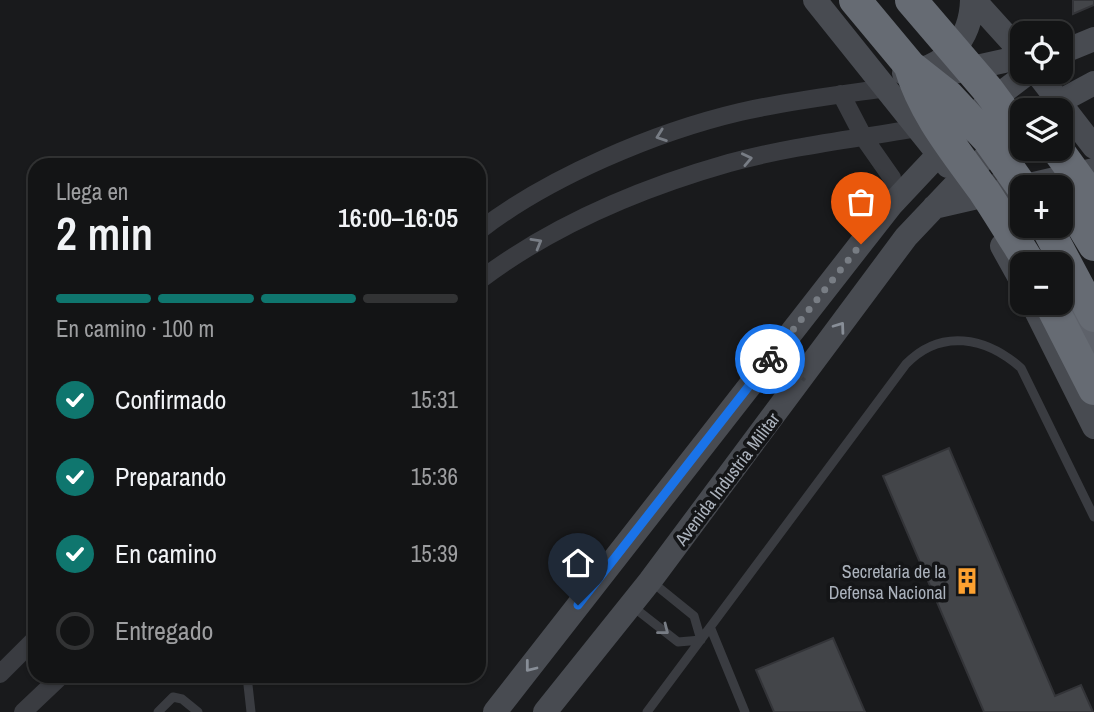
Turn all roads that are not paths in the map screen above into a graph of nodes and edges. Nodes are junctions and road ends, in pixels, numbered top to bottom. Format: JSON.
{"nodes":[{"id":1,"x":815,"y":0,"type":"edge"},
{"id":2,"x":855,"y":0,"type":"edge"},
{"id":3,"x":864,"y":0,"type":"edge"},
{"id":4,"x":973,"y":0,"type":"edge"},
{"id":5,"x":923,"y":1,"type":"edge"},
{"id":6,"x":988,"y":9,"type":"edge"},
{"id":7,"x":889,"y":30,"type":"dead end"},
{"id":8,"x":1010,"y":39,"type":"edge"},
{"id":9,"x":1091,"y":40,"type":"edge"},
{"id":10,"x":1073,"y":45,"type":"edge"},
{"id":11,"x":1073,"y":48,"type":"edge"},
{"id":12,"x":1010,"y":58,"type":"edge"},
{"id":13,"x":867,"y":62,"type":"junction"},
{"id":14,"x":910,"y":66,"type":"junction"},
{"id":15,"x":1094,"y":83,"type":"edge"},
{"id":16,"x":1013,"y":84,"type":"edge"},
{"id":17,"x":887,"y":88,"type":"junction"},
{"id":18,"x":988,"y":90,"type":"junction"},
{"id":19,"x":841,"y":94,"type":"junction"},
{"id":20,"x":1012,"y":98,"type":"edge"},
{"id":21,"x":1065,"y":98,"type":"edge"},
{"id":22,"x":1010,"y":120,"type":"edge"},
{"id":23,"x":1073,"y":126,"type":"edge"},
{"id":24,"x":918,"y":128,"type":"junction"},
{"id":25,"x":864,"y":138,"type":"junction"},
{"id":26,"x":1010,"y":139,"type":"edge"},
{"id":27,"x":1094,"y":147,"type":"edge"},
{"id":28,"x":937,"y":153,"type":"junction"},
{"id":29,"x":1066,"y":161,"type":"edge"},
{"id":30,"x":1094,"y":170,"type":"edge"},
{"id":31,"x":1014,"y":175,"type":"tunnel mouth"},
{"id":32,"x":965,"y":189,"type":"junction"},
{"id":33,"x":1094,"y":191,"type":"edge"},
{"id":34,"x":1073,"y":193,"type":"edge"},
{"id":35,"x":1094,"y":200,"type":"edge"},
{"id":36,"x":891,"y":205,"type":"junction"},
{"id":37,"x":1073,"y":209,"type":"edge"},
{"id":38,"x":486,"y":226,"type":"edge"},
{"id":39,"x":1094,"y":244,"type":"edge"},
{"id":40,"x":1032,"y":252,"type":"edge"},
{"id":41,"x":486,"y":276,"type":"edge"},
{"id":42,"x":1073,"y":294,"type":"edge"},
{"id":43,"x":1073,"y":307,"type":"edge"},
{"id":44,"x":1038,"y":315,"type":"edge"},
{"id":45,"x":1056,"y":315,"type":"edge"},
{"id":46,"x":1094,"y":316,"type":"edge"},
{"id":47,"x":1094,"y":347,"type":"edge"},
{"id":48,"x":776,"y":348,"type":"junction"},
{"id":49,"x":810,"y":372,"type":"junction"},
{"id":50,"x":1094,"y":388,"type":"edge"},
{"id":51,"x":1094,"y":426,"type":"edge"},
{"id":52,"x":1094,"y":517,"type":"edge"},
{"id":53,"x":650,"y":581,"type":"junction"},
{"id":54,"x":631,"y":605,"type":"junction"},
{"id":55,"x":711,"y":629,"type":"junction"},
{"id":56,"x":701,"y":640,"type":"junction"},
{"id":57,"x":28,"y":646,"type":"edge"},
{"id":58,"x":0,"y":674,"type":"edge"},
{"id":59,"x":54,"y":683,"type":"edge"},
{"id":60,"x":248,"y":683,"type":"edge"},
{"id":61,"x":23,"y":712,"type":"edge"},
{"id":62,"x":158,"y":712,"type":"edge"},
{"id":63,"x":198,"y":712,"type":"edge"},
{"id":64,"x":251,"y":712,"type":"edge"},
{"id":65,"x":495,"y":712,"type":"edge"},
{"id":66,"x":545,"y":712,"type":"edge"},
{"id":67,"x":647,"y":712,"type":"edge"},
{"id":68,"x":745,"y":712,"type":"edge"}],
"edges":[{"from":1,"to":13,"type":"main road"},
{"from":2,"to":14,"type":"highway","bridge":true},
{"from":3,"to":7,"type":"highway"},
{"from":4,"to":6,"type":"main road"},
{"from":4,"to":13,"type":"main road"},
{"from":5,"to":18,"type":"highway","bridge":true},
{"from":6,"to":8,"type":"main road"},
{"from":9,"to":10,"type":"main road"},
{"from":9,"to":11,"type":"main road"},
{"from":12,"to":17,"type":"main road"},
{"from":13,"to":17,"type":"main road"},
{"from":14,"to":31,"type":"highway","bridge":true},
{"from":14,"to":40,"type":"highway","bridge":true},
{"from":15,"to":21,"type":"main road"},
{"from":16,"to":28,"type":"main road"},
{"from":17,"to":19,"type":"street"},
{"from":17,"to":24,"type":"main road"},
{"from":18,"to":20,"type":"highway"},
{"from":18,"to":22,"type":"highway","bridge":true},
{"from":19,"to":25,"type":"street"},
{"from":19,"to":38,"type":"street","one_way":true},
{"from":23,"to":27,"type":"main road"},
{"from":24,"to":25,"type":"street"},
{"from":24,"to":28,"type":"main road"},
{"from":25,"to":36,"type":"street"},
{"from":41,"to":25,"type":"street","one_way":true},
{"from":26,"to":32,"type":"main road","name":"Avenida Industria Militar"},
{"from":28,"to":32,"type":"main road"},
{"from":28,"to":36,"type":"main road"},
{"from":29,"to":35,"type":"highway","bridge":true},
{"from":30,"to":32,"type":"main road"},
{"from":32,"to":40,"type":"main road"},
{"from":49,"to":32,"type":"main road","name":"Avenida Industria Militar","one_way":true},
{"from":33,"to":34,"type":"main road"},
{"from":36,"to":48,"type":"main road"},
{"from":37,"to":39,"type":"highway","bridge":true},
{"from":42,"to":46,"type":"highway"},
{"from":43,"to":47,"type":"highway"},
{"from":44,"to":51,"type":"main road"},
{"from":45,"to":50,"type":"highway"},
{"from":48,"to":49,"type":"main road"},
{"from":48,"to":65,"type":"main road","one_way":true},
{"from":49,"to":53,"type":"main road","name":"Avenida Industria Militar"},
{"from":52,"to":55,"type":"lane"},
{"from":53,"to":54,"type":"main road","name":"Avenida Industria Militar"},
{"from":53,"to":56,"type":"lane"},
{"from":54,"to":56,"type":"lane","one_way":true},
{"from":54,"to":66,"type":"main road","name":"Avenida Industria Militar"},
{"from":55,"to":56,"type":"lane"},
{"from":55,"to":68,"type":"lane"},
{"from":56,"to":67,"type":"lane"},
{"from":57,"to":58,"type":"street"},
{"from":59,"to":61,"type":"street"},
{"from":60,"to":64,"type":"lane"},
{"from":62,"to":63,"type":"lane"}]}
